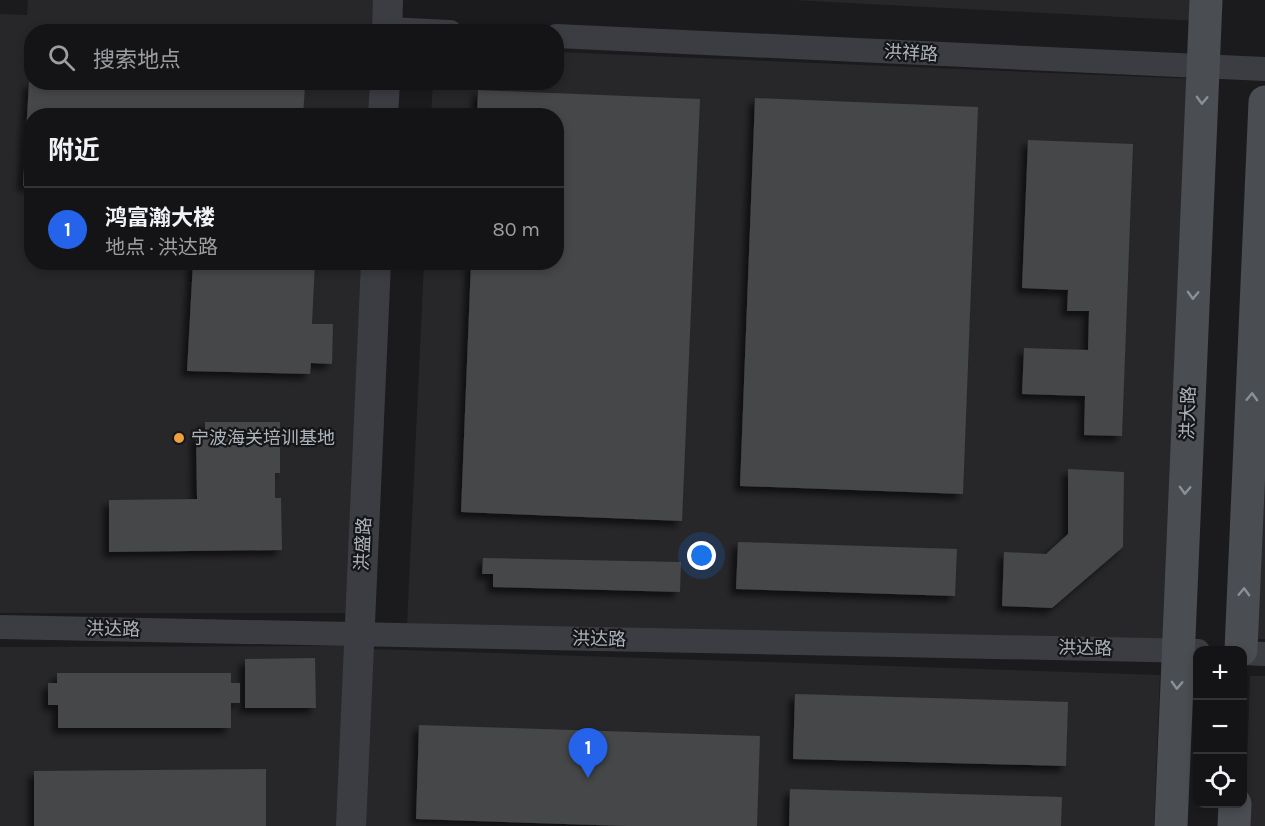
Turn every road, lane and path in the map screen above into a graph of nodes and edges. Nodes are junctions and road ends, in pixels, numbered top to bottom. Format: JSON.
{"nodes":[{"id":1,"x":1206,"y":0,"type":"edge"},
{"id":2,"x":388,"y":20,"type":"edge"},
{"id":3,"x":409,"y":24,"type":"edge"},
{"id":4,"x":564,"y":36,"type":"edge"},
{"id":5,"x":1203,"y":66,"type":"junction"},
{"id":6,"x":1265,"y":69,"type":"edge"},
{"id":7,"x":385,"y":90,"type":"edge"},
{"id":8,"x":1265,"y":102,"type":"edge"},
{"id":9,"x":383,"y":108,"type":"edge"},
{"id":10,"x":376,"y":270,"type":"edge"},
{"id":11,"x":0,"y":627,"type":"edge"},
{"id":12,"x":358,"y":634,"type":"junction"},
{"id":13,"x":1242,"y":646,"type":"edge"},
{"id":14,"x":1188,"y":651,"type":"edge"},
{"id":15,"x":1247,"y":652,"type":"edge"},
{"id":16,"x":1265,"y":654,"type":"edge"},
{"id":17,"x":1235,"y":808,"type":"edge"},
{"id":18,"x":351,"y":826,"type":"edge"},
{"id":19,"x":1170,"y":826,"type":"edge"},
{"id":20,"x":1234,"y":826,"type":"edge"}],
"edges":[{"from":1,"to":5,"type":"main road","name":"洪大路"},
{"from":2,"to":3,"type":"street"},
{"from":4,"to":5,"type":"street","name":"洪祥路"},
{"from":5,"to":6,"type":"street","name":"洪祥路"},
{"from":5,"to":14,"type":"main road","name":"洪大路","one_way":true},
{"from":7,"to":9,"type":"street"},
{"from":13,"to":8,"type":"main road","one_way":true},
{"from":10,"to":12,"type":"street","name":"洪盛路"},
{"from":11,"to":12,"type":"street","name":"洪达路"},
{"from":12,"to":14,"type":"street","name":"洪达路"},
{"from":12,"to":18,"type":"street","name":"洪盛路"},
{"from":14,"to":19,"type":"main road","name":"洪大路","one_way":true},
{"from":15,"to":16,"type":"street"},
{"from":17,"to":20,"type":"main road"}]}
